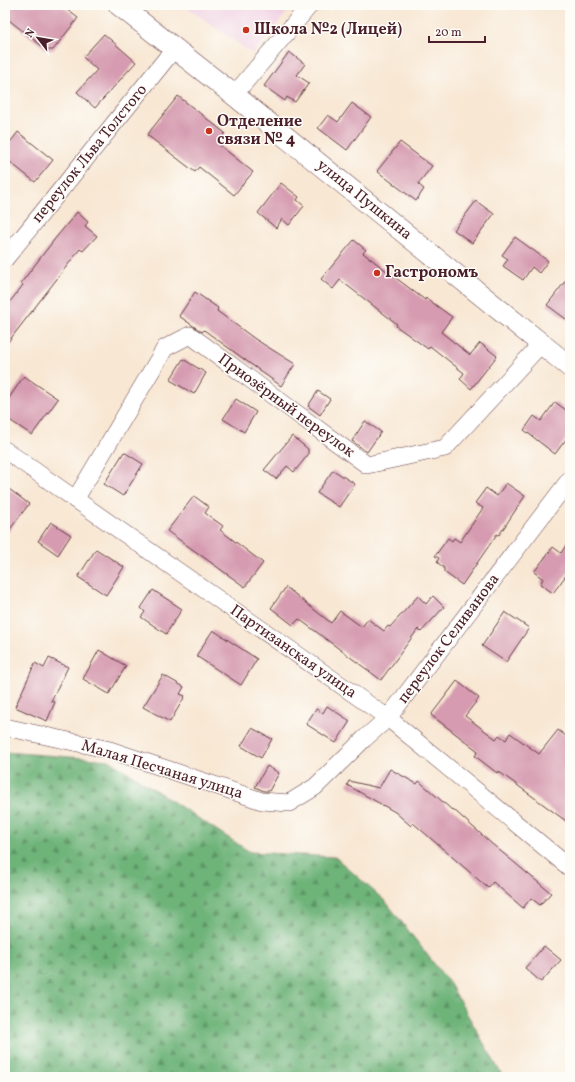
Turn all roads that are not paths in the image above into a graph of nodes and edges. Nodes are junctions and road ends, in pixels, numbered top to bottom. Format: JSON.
{"nodes":[{"id":1,"x":119,"y":5,"type":"edge"},
{"id":2,"x":310,"y":5,"type":"edge"},
{"id":3,"x":174,"y":48,"type":"junction"},
{"id":4,"x":234,"y":95,"type":"junction"},
{"id":5,"x":5,"y":259,"type":"edge"},
{"id":6,"x":541,"y":344,"type":"junction"},
{"id":7,"x":570,"y":367,"type":"edge"},
{"id":8,"x":5,"y":450,"type":"edge"},
{"id":9,"x":570,"y":479,"type":"edge"},
{"id":10,"x":76,"y":500,"type":"junction"},
{"id":11,"x":388,"y":718,"type":"junction"},
{"id":12,"x":5,"y":727,"type":"edge"},
{"id":13,"x":315,"y":786,"type":"joint"},
{"id":14,"x":570,"y":868,"type":"edge"}],
"edges":[{"from":1,"to":3,"type":"street","name":"улица Пушкина"},
{"from":2,"to":4,"type":"street"},
{"from":3,"to":4,"type":"street","name":"улица Пушкина"},
{"from":3,"to":5,"type":"street","name":"переулок Льва Толстого"},
{"from":4,"to":6,"type":"street","name":"улица Пушкина"},
{"from":6,"to":7,"type":"street","name":"улица Пушкина"},
{"from":6,"to":10,"type":"street","name":"Приозёрный переулок"},
{"from":8,"to":10,"type":"street","name":"Партизанская улица"},
{"from":9,"to":11,"type":"street","name":"переулок Селиванова"},
{"from":10,"to":11,"type":"street","name":"Партизанская улица"},
{"from":11,"to":13,"type":"street","name":"переулок Селиванова"},
{"from":11,"to":14,"type":"street","name":"Партизанская улица"},
{"from":12,"to":13,"type":"street","name":"Малая Песчаная улица"}]}
